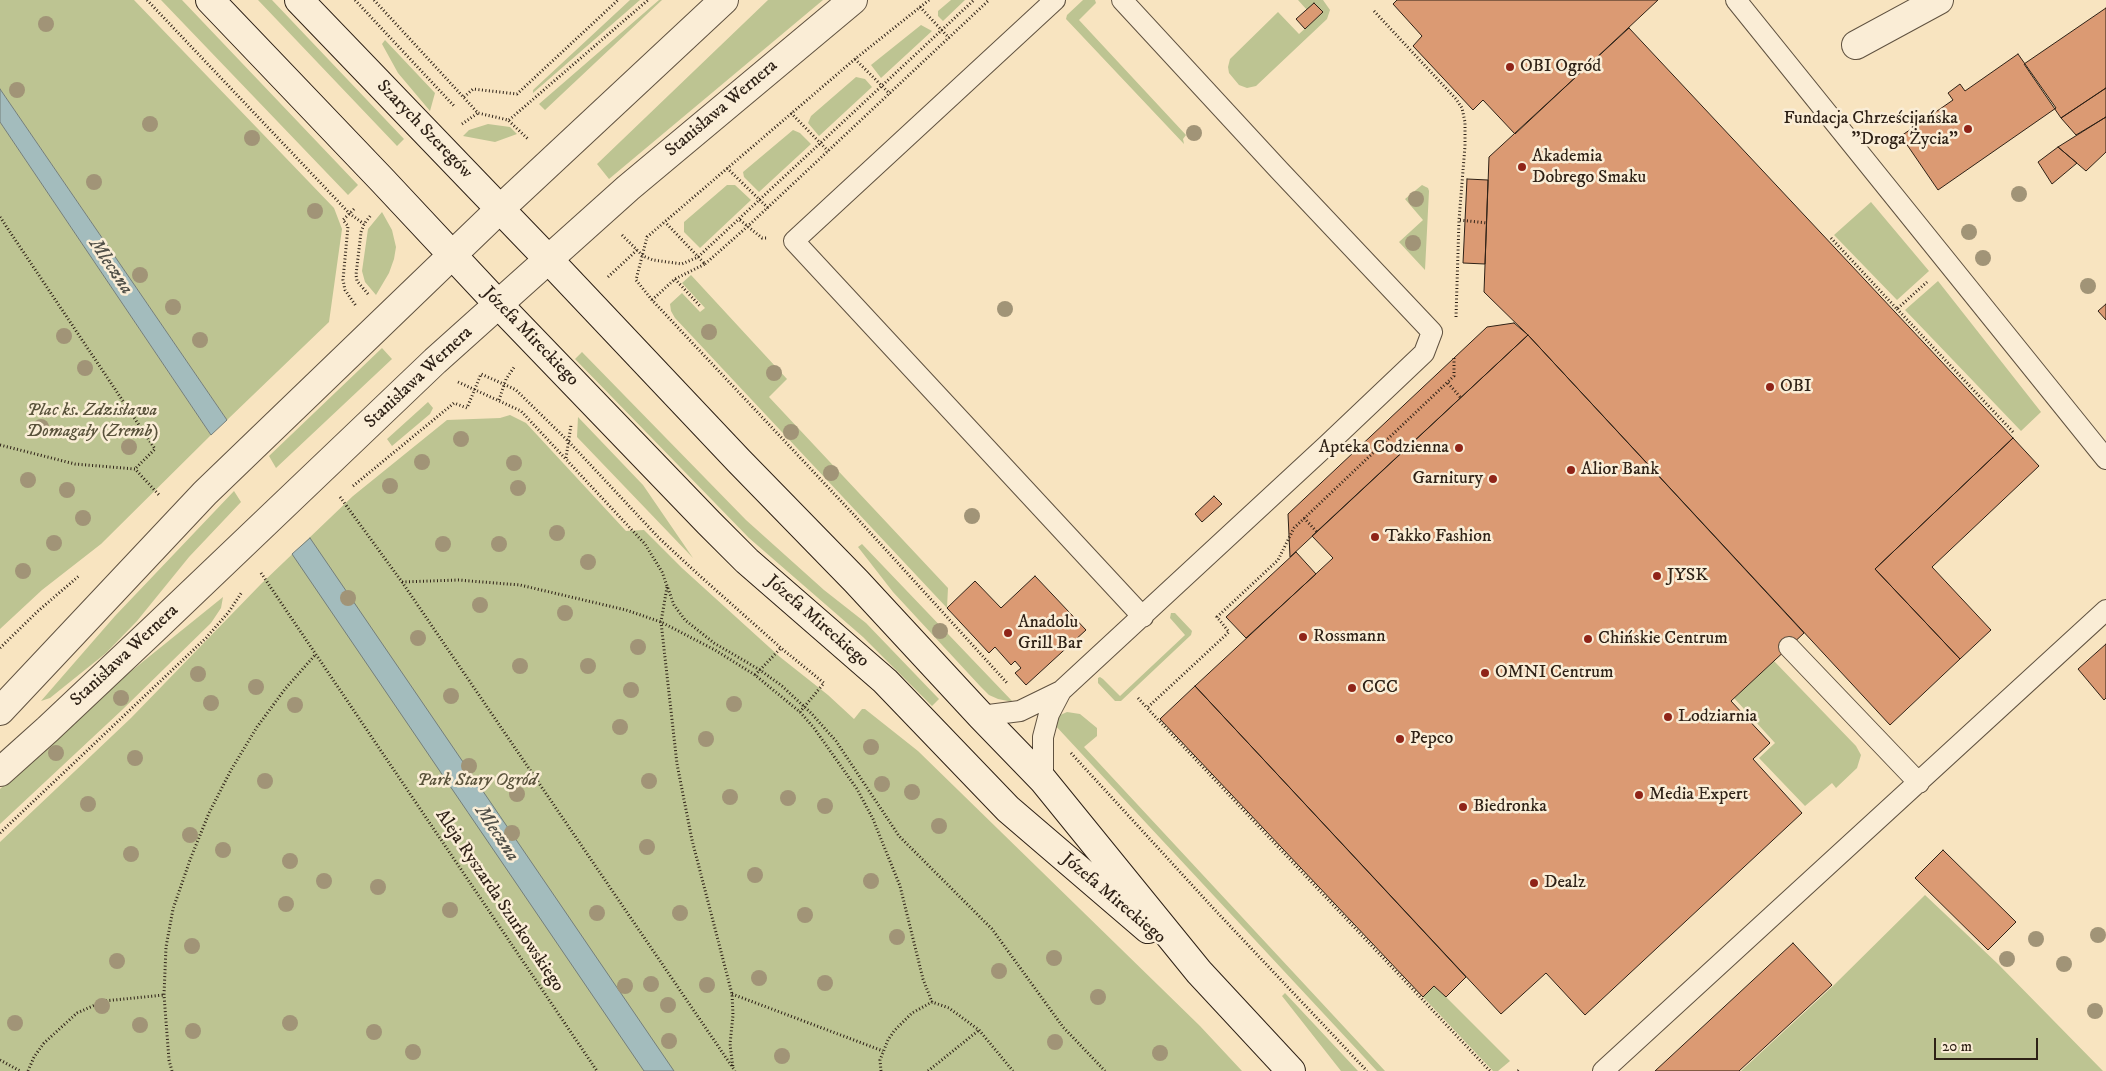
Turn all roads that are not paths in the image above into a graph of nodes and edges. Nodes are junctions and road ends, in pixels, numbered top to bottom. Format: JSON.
{"nodes":[{"id":1,"x":210,"y":0,"type":"edge"},
{"id":2,"x":299,"y":0,"type":"edge"},
{"id":3,"x":724,"y":0,"type":"edge"},
{"id":4,"x":853,"y":0,"type":"edge"},
{"id":5,"x":1055,"y":0,"type":"edge"},
{"id":6,"x":1122,"y":0,"type":"edge"},
{"id":7,"x":1736,"y":0,"type":"edge"},
{"id":8,"x":1939,"y":0,"type":"edge"},
{"id":9,"x":1856,"y":45,"type":"dead end"},
{"id":10,"x":500,"y":209,"type":"junction"},
{"id":11,"x":452,"y":255,"type":"junction"},
{"id":12,"x":549,"y":260,"type":"junction"},
{"id":13,"x":499,"y":305,"type":"junction"},
{"id":14,"x":2106,"y":459,"type":"edge"},
{"id":15,"x":2106,"y":610,"type":"edge"},
{"id":16,"x":1143,"y":616,"type":"junction"},
{"id":17,"x":1790,"y":647,"type":"dead end"},
{"id":18,"x":1061,"y":691,"type":"junction"},
{"id":19,"x":0,"y":711,"type":"edge"},
{"id":20,"x":981,"y":716,"type":"junction"},
{"id":21,"x":0,"y":772,"type":"edge"},
{"id":22,"x":1043,"y":780,"type":"junction"},
{"id":23,"x":1919,"y":783,"type":"junction"},
{"id":24,"x":1199,"y":972,"type":"junction"},
{"id":25,"x":1291,"y":1071,"type":"edge"},
{"id":26,"x":1603,"y":1071,"type":"edge"}],
"edges":[{"from":1,"to":11,"type":"main road"},
{"from":2,"to":10,"type":"main road","name":"Szarych Szeregów"},
{"from":3,"to":10,"type":"main road"},
{"from":4,"to":12,"type":"main road","name":"Stanisława Wernera"},
{"from":5,"to":16,"type":"lane"},
{"from":6,"to":16,"type":"lane"},
{"from":7,"to":14,"type":"lane"},
{"from":8,"to":9,"type":"main road"},
{"from":10,"to":11,"type":"main road"},
{"from":10,"to":12,"type":"main road","name":"Szarych Szeregów"},
{"from":11,"to":13,"type":"main road","name":"Józefa Mireckiego"},
{"from":11,"to":19,"type":"main road"},
{"from":12,"to":13,"type":"main road","name":"Stanisława Wernera"},
{"from":12,"to":20,"type":"main road","name":"Józefa Mireckiego"},
{"from":13,"to":21,"type":"main road","name":"Stanisława Wernera"},
{"from":13,"to":24,"type":"main road","name":"Józefa Mireckiego"},
{"from":15,"to":23,"type":"lane"},
{"from":16,"to":18,"type":"lane"},
{"from":17,"to":23,"type":"lane"},
{"from":18,"to":20,"type":"lane"},
{"from":18,"to":22,"type":"lane"},
{"from":20,"to":22,"type":"main road","name":"Józefa Mireckiego"},
{"from":22,"to":24,"type":"main road","name":"Józefa Mireckiego"},
{"from":23,"to":26,"type":"lane"},
{"from":24,"to":25,"type":"main road","name":"Józefa Mireckiego"}]}
